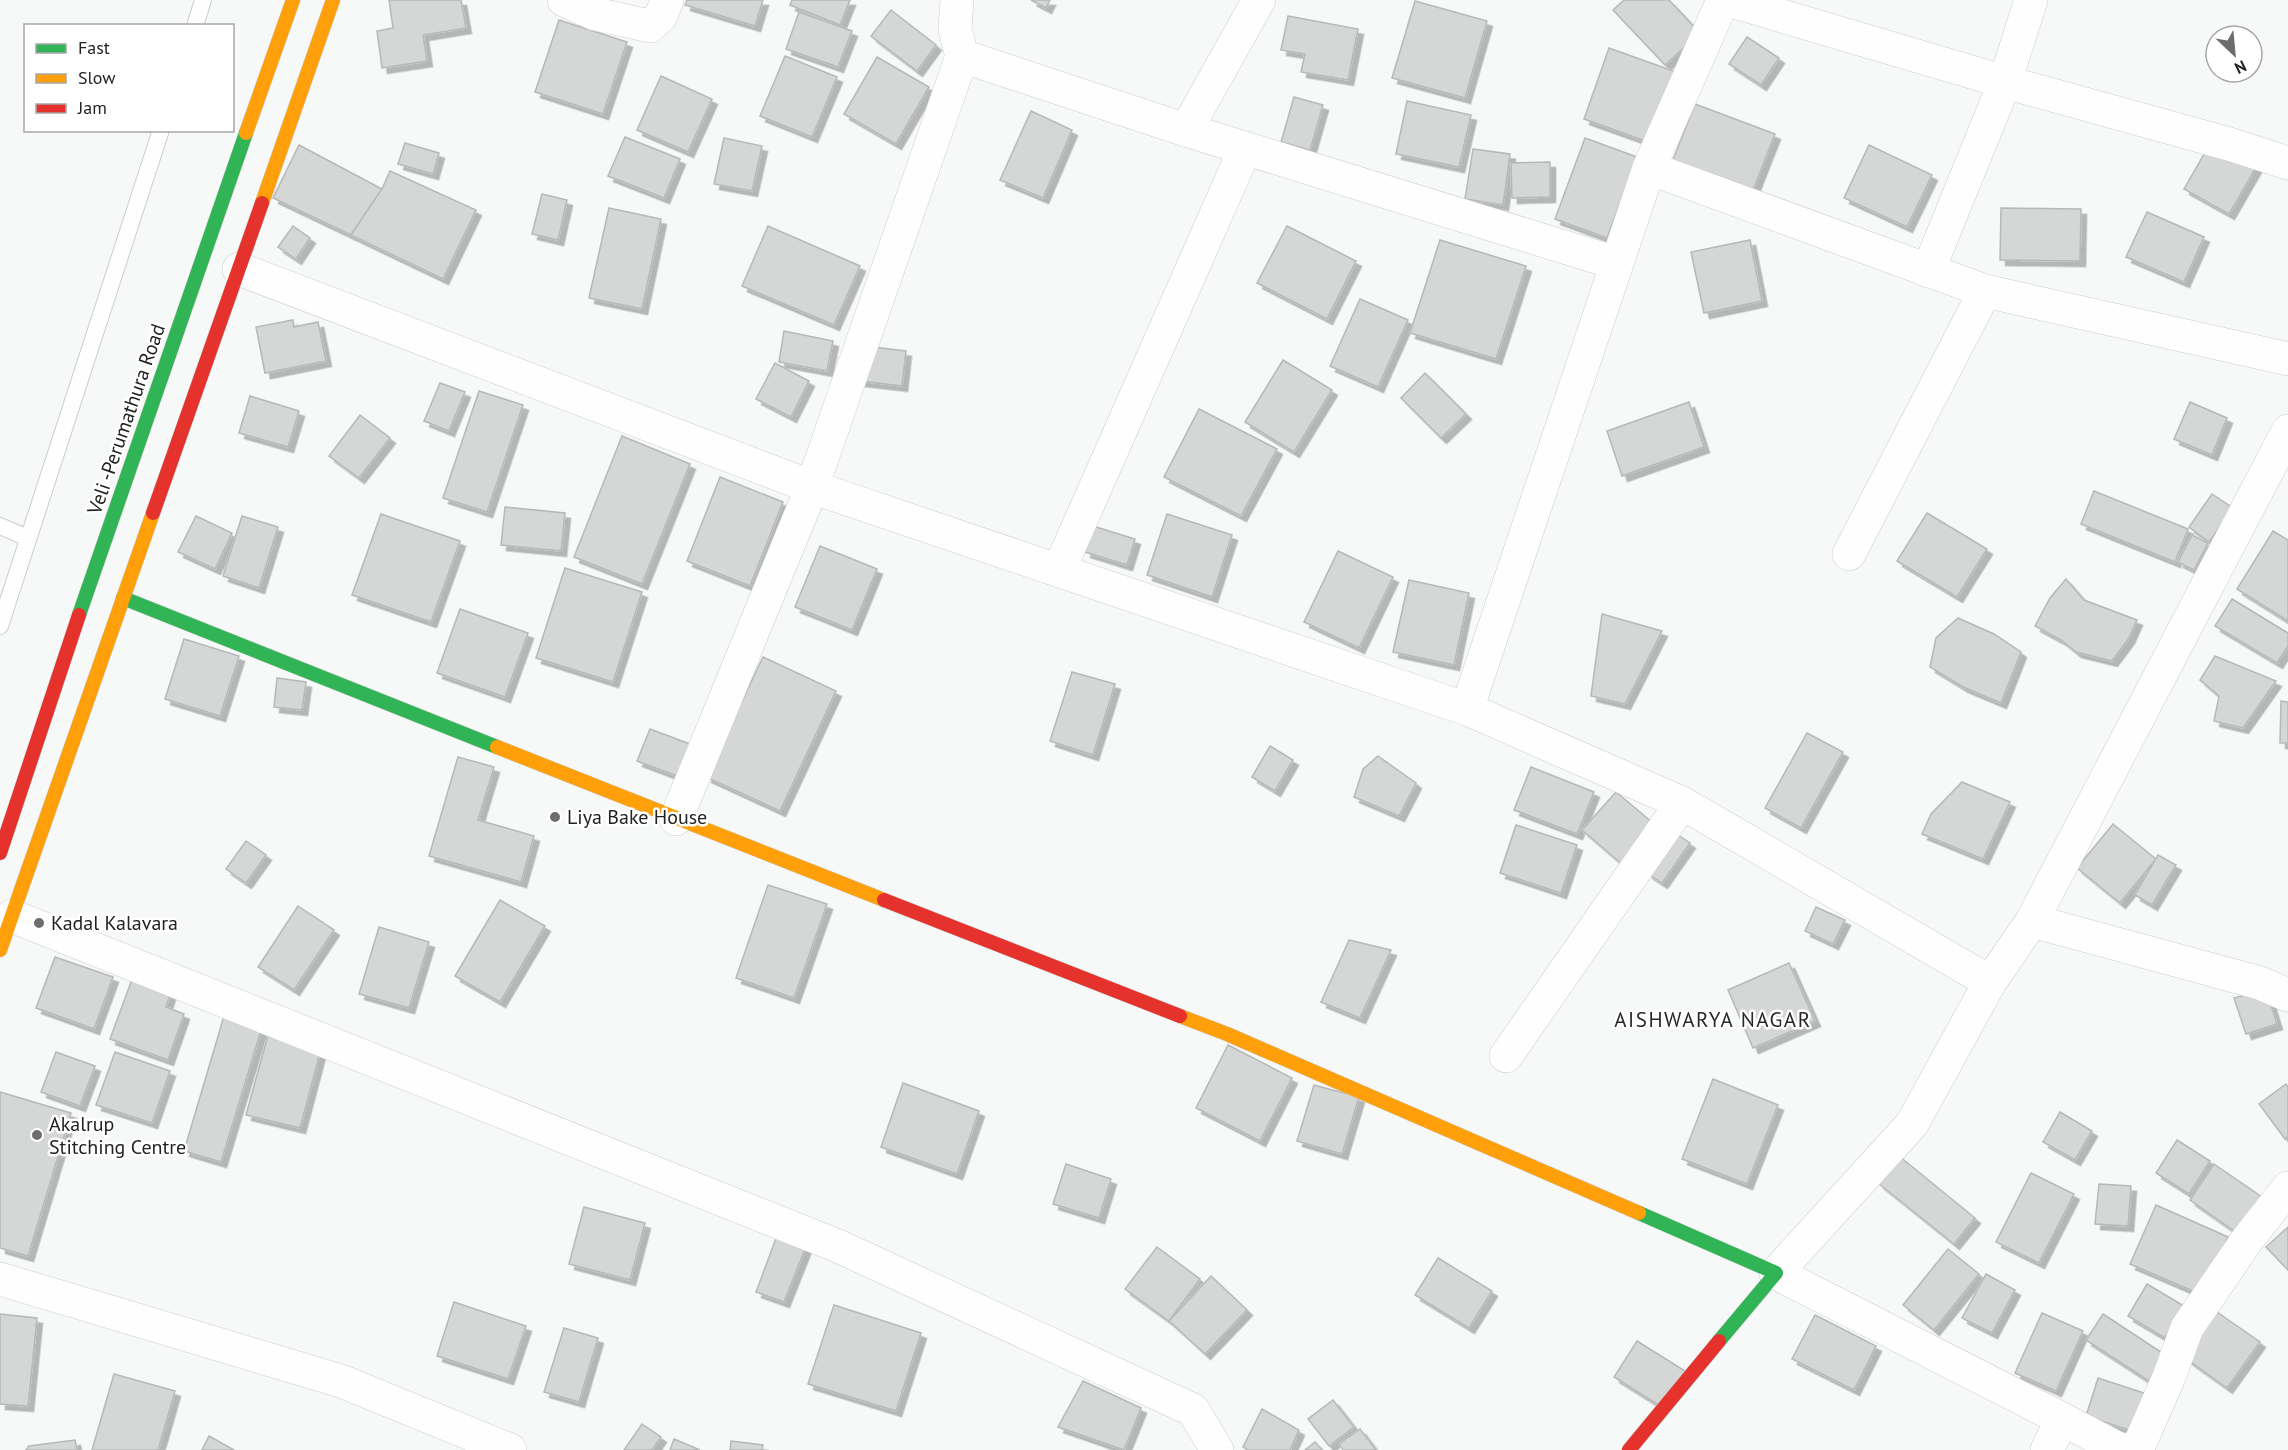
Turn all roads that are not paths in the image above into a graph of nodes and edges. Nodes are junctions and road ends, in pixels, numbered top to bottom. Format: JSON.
{"nodes":[{"id":1,"x":203,"y":0,"type":"edge"},
{"id":2,"x":293,"y":0,"type":"edge"},
{"id":3,"x":333,"y":0,"type":"edge"},
{"id":4,"x":564,"y":0,"type":"edge"},
{"id":5,"x":667,"y":0,"type":"edge"},
{"id":6,"x":957,"y":0,"type":"edge"},
{"id":7,"x":1259,"y":0,"type":"edge"},
{"id":8,"x":1723,"y":0,"type":"edge"},
{"id":9,"x":1728,"y":0,"type":"edge"},
{"id":10,"x":2031,"y":0,"type":"edge"},
{"id":11,"x":196,"y":24,"type":"edge"},
{"id":12,"x":962,"y":56,"type":"junction"},
{"id":13,"x":2005,"y":82,"type":"junction"},
{"id":14,"x":1186,"y":130,"type":"junction"},
{"id":15,"x":160,"y":132,"type":"edge"},
{"id":16,"x":1245,"y":149,"type":"junction"},
{"id":17,"x":2288,"y":164,"type":"edge"},
{"id":18,"x":1649,"y":168,"type":"junction"},
{"id":19,"x":1616,"y":263,"type":"junction"},
{"id":20,"x":239,"y":269,"type":"junction"},
{"id":21,"x":1928,"y":271,"type":"junction"},
{"id":22,"x":1985,"y":291,"type":"junction"},
{"id":23,"x":2288,"y":359,"type":"edge"},
{"id":24,"x":2288,"y":431,"type":"edge"},
{"id":25,"x":812,"y":487,"type":"junction"},
{"id":26,"x":0,"y":526,"type":"edge"},
{"id":27,"x":28,"y":538,"type":"junction"},
{"id":28,"x":1849,"y":554,"type":"dead end"},
{"id":29,"x":1059,"y":570,"type":"junction"},
{"id":30,"x":123,"y":598,"type":"junction"},
{"id":31,"x":0,"y":626,"type":"edge"},
{"id":32,"x":1467,"y":709,"type":"junction"},
{"id":33,"x":1682,"y":803,"type":"junction"},
{"id":34,"x":676,"y":819,"type":"junction"},
{"id":35,"x":0,"y":853,"type":"edge"},
{"id":36,"x":12,"y":916,"type":"junction"},
{"id":37,"x":2032,"y":921,"type":"junction"},
{"id":38,"x":0,"y":950,"type":"edge"},
{"id":39,"x":1990,"y":982,"type":"junction"},
{"id":40,"x":2288,"y":995,"type":"edge"},
{"id":41,"x":1506,"y":1056,"type":"dead end"},
{"id":42,"x":2288,"y":1188,"type":"edge"},
{"id":43,"x":1776,"y":1273,"type":"junction"},
{"id":44,"x":0,"y":1279,"type":"edge"},
{"id":45,"x":2062,"y":1419,"type":"junction"},
{"id":46,"x":471,"y":1443,"type":"edge"},
{"id":47,"x":510,"y":1450,"type":"edge"},
{"id":48,"x":1217,"y":1450,"type":"edge"},
{"id":49,"x":1629,"y":1450,"type":"edge"},
{"id":50,"x":2047,"y":1450,"type":"edge"},
{"id":51,"x":2128,"y":1450,"type":"edge"},
{"id":52,"x":2137,"y":1450,"type":"edge"}],
"edges":[{"from":1,"to":11,"type":"lane"},
{"from":2,"to":35,"type":"street","name":"Veli -Perumathura Road"},
{"from":3,"to":20,"type":"street"},
{"from":4,"to":5,"type":"street"},
{"from":6,"to":12,"type":"street"},
{"from":7,"to":14,"type":"street"},
{"from":8,"to":18,"type":"street"},
{"from":9,"to":13,"type":"street"},
{"from":10,"to":13,"type":"street"},
{"from":12,"to":14,"type":"street"},
{"from":12,"to":25,"type":"street"},
{"from":13,"to":17,"type":"street"},
{"from":13,"to":21,"type":"street"},
{"from":14,"to":16,"type":"street"},
{"from":15,"to":27,"type":"lane"},
{"from":16,"to":19,"type":"street"},
{"from":16,"to":29,"type":"street"},
{"from":18,"to":19,"type":"street"},
{"from":18,"to":21,"type":"street"},
{"from":19,"to":32,"type":"street"},
{"from":20,"to":25,"type":"street"},
{"from":20,"to":30,"type":"street"},
{"from":21,"to":22,"type":"street"},
{"from":22,"to":23,"type":"street"},
{"from":22,"to":28,"type":"street"},
{"from":24,"to":37,"type":"street"},
{"from":25,"to":29,"type":"street"},
{"from":25,"to":34,"type":"street"},
{"from":26,"to":27,"type":"lane"},
{"from":27,"to":31,"type":"lane"},
{"from":29,"to":32,"type":"street"},
{"from":30,"to":34,"type":"street"},
{"from":30,"to":36,"type":"street"},
{"from":32,"to":33,"type":"street"},
{"from":33,"to":39,"type":"street"},
{"from":33,"to":41,"type":"street"},
{"from":34,"to":43,"type":"street"},
{"from":36,"to":38,"type":"street"},
{"from":36,"to":48,"type":"street"},
{"from":37,"to":39,"type":"street"},
{"from":37,"to":40,"type":"street"},
{"from":39,"to":43,"type":"street"},
{"from":42,"to":52,"type":"street"},
{"from":43,"to":45,"type":"street"},
{"from":43,"to":49,"type":"street"},
{"from":44,"to":46,"type":"street"},
{"from":45,"to":50,"type":"street"},
{"from":45,"to":51,"type":"street"},
{"from":46,"to":47,"type":"street"}]}
